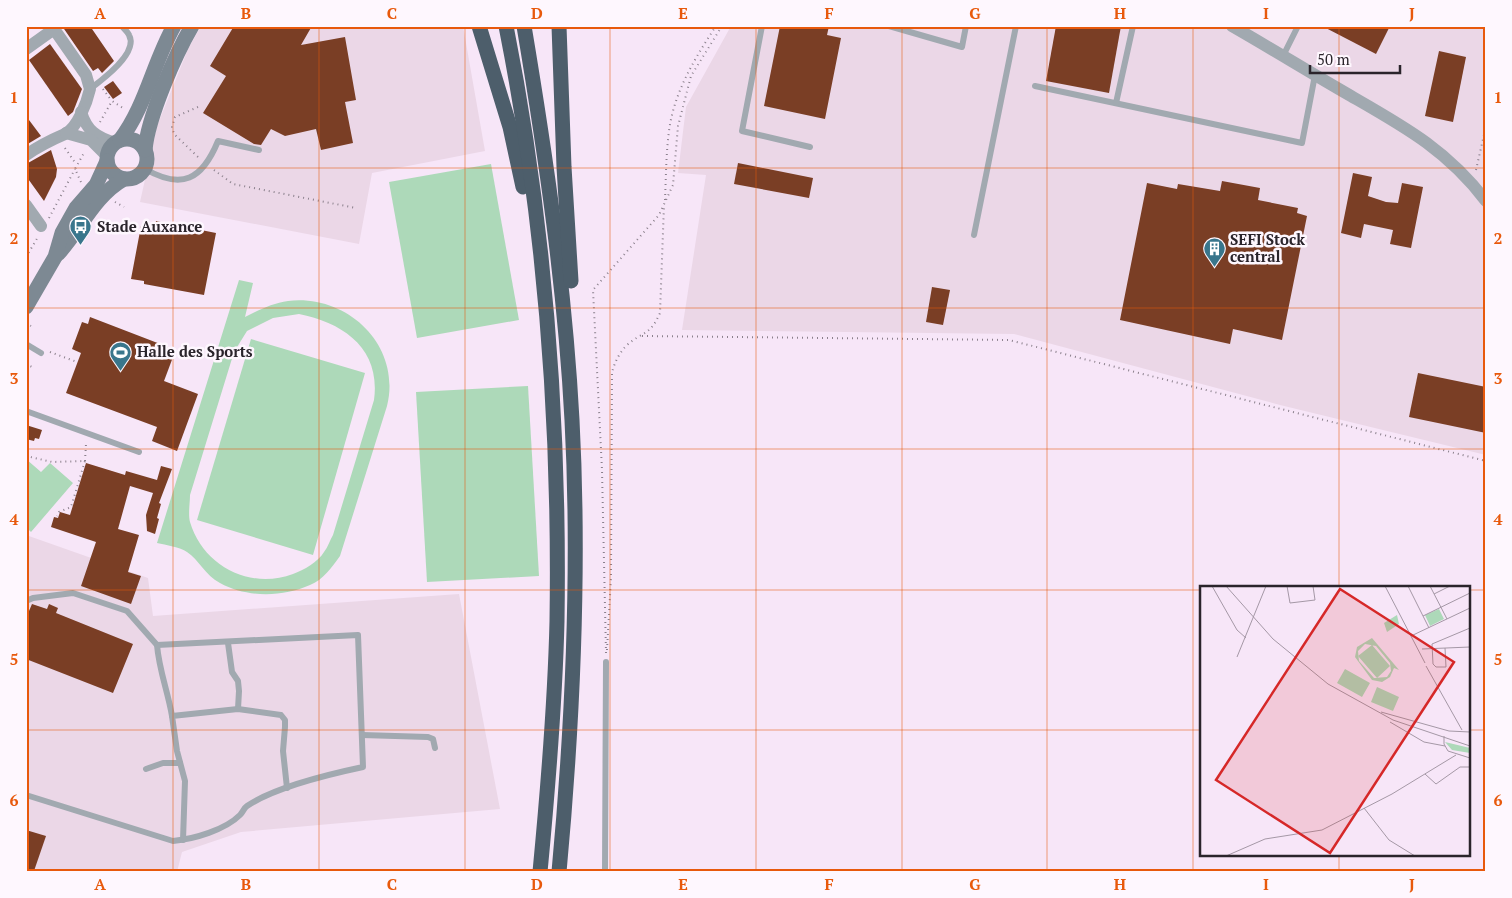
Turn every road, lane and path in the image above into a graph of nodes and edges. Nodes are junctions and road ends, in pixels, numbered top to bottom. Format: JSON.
{"nodes":[{"id":1,"x":122,"y":26,"type":"edge"},
{"id":2,"x":174,"y":26,"type":"edge"},
{"id":3,"x":192,"y":26,"type":"edge"},
{"id":4,"x":479,"y":26,"type":"edge"},
{"id":5,"x":506,"y":26,"type":"edge"},
{"id":6,"x":524,"y":26,"type":"edge"},
{"id":7,"x":559,"y":26,"type":"edge"},
{"id":8,"x":716,"y":26,"type":"edge"},
{"id":9,"x":722,"y":26,"type":"edge"},
{"id":10,"x":762,"y":26,"type":"edge"},
{"id":11,"x":889,"y":26,"type":"edge"},
{"id":12,"x":966,"y":26,"type":"edge"},
{"id":13,"x":1016,"y":26,"type":"edge"},
{"id":14,"x":1132,"y":26,"type":"edge"},
{"id":15,"x":1232,"y":26,"type":"edge"},
{"id":16,"x":1298,"y":26,"type":"edge"},
{"id":17,"x":26,"y":49,"type":"edge"},
{"id":18,"x":1283,"y":56,"type":"junction"},
{"id":19,"x":1315,"y":75,"type":"junction"},
{"id":20,"x":95,"y":86,"type":"junction"},
{"id":21,"x":1035,"y":86,"type":"dead end"},
{"id":22,"x":112,"y":101,"type":"dead end"},
{"id":23,"x":1116,"y":103,"type":"junction"},
{"id":24,"x":198,"y":107,"type":"dead end"},
{"id":25,"x":81,"y":112,"type":"junction"},
{"id":26,"x":1486,"y":126,"type":"edge"},
{"id":27,"x":61,"y":135,"type":"junction"},
{"id":28,"x":810,"y":147,"type":"dead end"},
{"id":29,"x":112,"y":150,"type":"junction"},
{"id":30,"x":144,"y":150,"type":"junction"},
{"id":31,"x":259,"y":150,"type":"dead end"},
{"id":32,"x":26,"y":155,"type":"edge"},
{"id":33,"x":207,"y":164,"type":"junction"},
{"id":34,"x":77,"y":166,"type":"dead end"},
{"id":35,"x":75,"y":169,"type":"dead end"},
{"id":36,"x":144,"y":169,"type":"junction"},
{"id":37,"x":1468,"y":178,"type":"junction"},
{"id":38,"x":124,"y":179,"type":"junction"},
{"id":39,"x":1486,"y":201,"type":"edge"},
{"id":40,"x":664,"y":203,"type":"junction"},
{"id":41,"x":26,"y":205,"type":"edge"},
{"id":42,"x":356,"y":208,"type":"dead end"},
{"id":43,"x":537,"y":226,"type":"junction"},
{"id":44,"x":42,"y":227,"type":"junction"},
{"id":45,"x":974,"y":235,"type":"dead end"},
{"id":46,"x":26,"y":257,"type":"edge"},
{"id":47,"x":55,"y":257,"type":"junction"},
{"id":48,"x":26,"y":264,"type":"edge"},
{"id":49,"x":30,"y":266,"type":"dead end"},
{"id":50,"x":26,"y":307,"type":"edge"},
{"id":51,"x":26,"y":323,"type":"edge"},
{"id":52,"x":31,"y":326,"type":"dead end"},
{"id":53,"x":566,"y":332,"type":"junction"},
{"id":54,"x":642,"y":336,"type":"junction"},
{"id":55,"x":26,"y":344,"type":"edge"},
{"id":56,"x":48,"y":351,"type":"dead end"},
{"id":57,"x":41,"y":353,"type":"dead end"},
{"id":58,"x":78,"y":362,"type":"dead end"},
{"id":59,"x":26,"y":364,"type":"edge"},
{"id":60,"x":34,"y":368,"type":"dead end"},
{"id":61,"x":26,"y":410,"type":"edge"},
{"id":62,"x":87,"y":433,"type":"junction"},
{"id":63,"x":139,"y":452,"type":"dead end"},
{"id":64,"x":26,"y":456,"type":"edge"},
{"id":65,"x":85,"y":461,"type":"junction"},
{"id":66,"x":1486,"y":461,"type":"edge"},
{"id":67,"x":57,"y":516,"type":"dead end"},
{"id":68,"x":26,"y":601,"type":"edge"},
{"id":69,"x":228,"y":643,"type":"junction"},
{"id":70,"x":157,"y":645,"type":"junction"},
{"id":71,"x":606,"y":662,"type":"junction"},
{"id":72,"x":238,"y":710,"type":"junction"},
{"id":73,"x":172,"y":716,"type":"junction"},
{"id":74,"x":362,"y":735,"type":"junction"},
{"id":75,"x":434,"y":748,"type":"dead end"},
{"id":76,"x":180,"y":763,"type":"junction"},
{"id":77,"x":146,"y":769,"type":"dead end"},
{"id":78,"x":287,"y":788,"type":"junction"},
{"id":79,"x":26,"y":795,"type":"edge"},
{"id":80,"x":183,"y":840,"type":"junction"},
{"id":81,"x":540,"y":872,"type":"edge"},
{"id":82,"x":558,"y":872,"type":"edge"},
{"id":83,"x":605,"y":872,"type":"edge"}],
"edges":[{"from":1,"to":20,"type":"lane"},
{"from":2,"to":29,"type":"main road"},
{"from":3,"to":30,"type":"main road"},
{"from":4,"to":43,"type":"highway"},
{"from":5,"to":43,"type":"highway"},
{"from":6,"to":53,"type":"highway"},
{"from":7,"to":53,"type":"highway"},
{"from":8,"to":40,"type":"path"},
{"from":9,"to":40,"type":"path"},
{"from":10,"to":28,"type":"lane"},
{"from":11,"to":12,"type":"lane"},
{"from":13,"to":45,"type":"lane"},
{"from":14,"to":23,"type":"lane"},
{"from":15,"to":18,"type":"street"},
{"from":16,"to":18,"type":"lane"},
{"from":17,"to":20,"type":"street"},
{"from":18,"to":19,"type":"street"},
{"from":19,"to":23,"type":"lane"},
{"from":19,"to":37,"type":"street"},
{"from":20,"to":22,"type":"path"},
{"from":20,"to":25,"type":"street"},
{"from":21,"to":23,"type":"lane"},
{"from":24,"to":33,"type":"path"},
{"from":25,"to":27,"type":"street"},
{"from":25,"to":29,"type":"street"},
{"from":26,"to":37,"type":"path"},
{"from":27,"to":29,"type":"street"},
{"from":27,"to":32,"type":"street"},
{"from":27,"to":34,"type":"path"},
{"from":29,"to":30,"type":"main road"},
{"from":29,"to":38,"type":"main road"},
{"from":29,"to":47,"type":"main road"},
{"from":30,"to":36,"type":"main road"},
{"from":31,"to":33,"type":"lane"},
{"from":33,"to":36,"type":"lane"},
{"from":33,"to":42,"type":"path"},
{"from":35,"to":44,"type":"path"},
{"from":36,"to":38,"type":"main road"},
{"from":37,"to":39,"type":"street"},
{"from":38,"to":47,"type":"main road"},
{"from":40,"to":54,"type":"path"},
{"from":40,"to":71,"type":"path"},
{"from":41,"to":44,"type":"street"},
{"from":43,"to":81,"type":"highway"},
{"from":44,"to":46,"type":"path"},
{"from":47,"to":50,"type":"main road"},
{"from":48,"to":49,"type":"path"},
{"from":51,"to":52,"type":"path"},
{"from":53,"to":82,"type":"highway"},
{"from":54,"to":66,"type":"path"},
{"from":54,"to":71,"type":"path"},
{"from":55,"to":57,"type":"lane"},
{"from":56,"to":58,"type":"path"},
{"from":59,"to":60,"type":"path"},
{"from":61,"to":62,"type":"lane"},
{"from":62,"to":63,"type":"lane"},
{"from":62,"to":65,"type":"path"},
{"from":64,"to":65,"type":"path"},
{"from":65,"to":67,"type":"path"},
{"from":68,"to":70,"type":"lane"},
{"from":69,"to":70,"type":"lane"},
{"from":69,"to":72,"type":"lane"},
{"from":69,"to":74,"type":"lane"},
{"from":70,"to":73,"type":"lane"},
{"from":71,"to":83,"type":"lane"},
{"from":72,"to":73,"type":"lane"},
{"from":72,"to":78,"type":"lane"},
{"from":73,"to":76,"type":"lane"},
{"from":74,"to":75,"type":"lane"},
{"from":74,"to":78,"type":"lane"},
{"from":76,"to":77,"type":"lane"},
{"from":76,"to":80,"type":"lane"},
{"from":78,"to":80,"type":"lane"},
{"from":79,"to":80,"type":"lane"}]}
